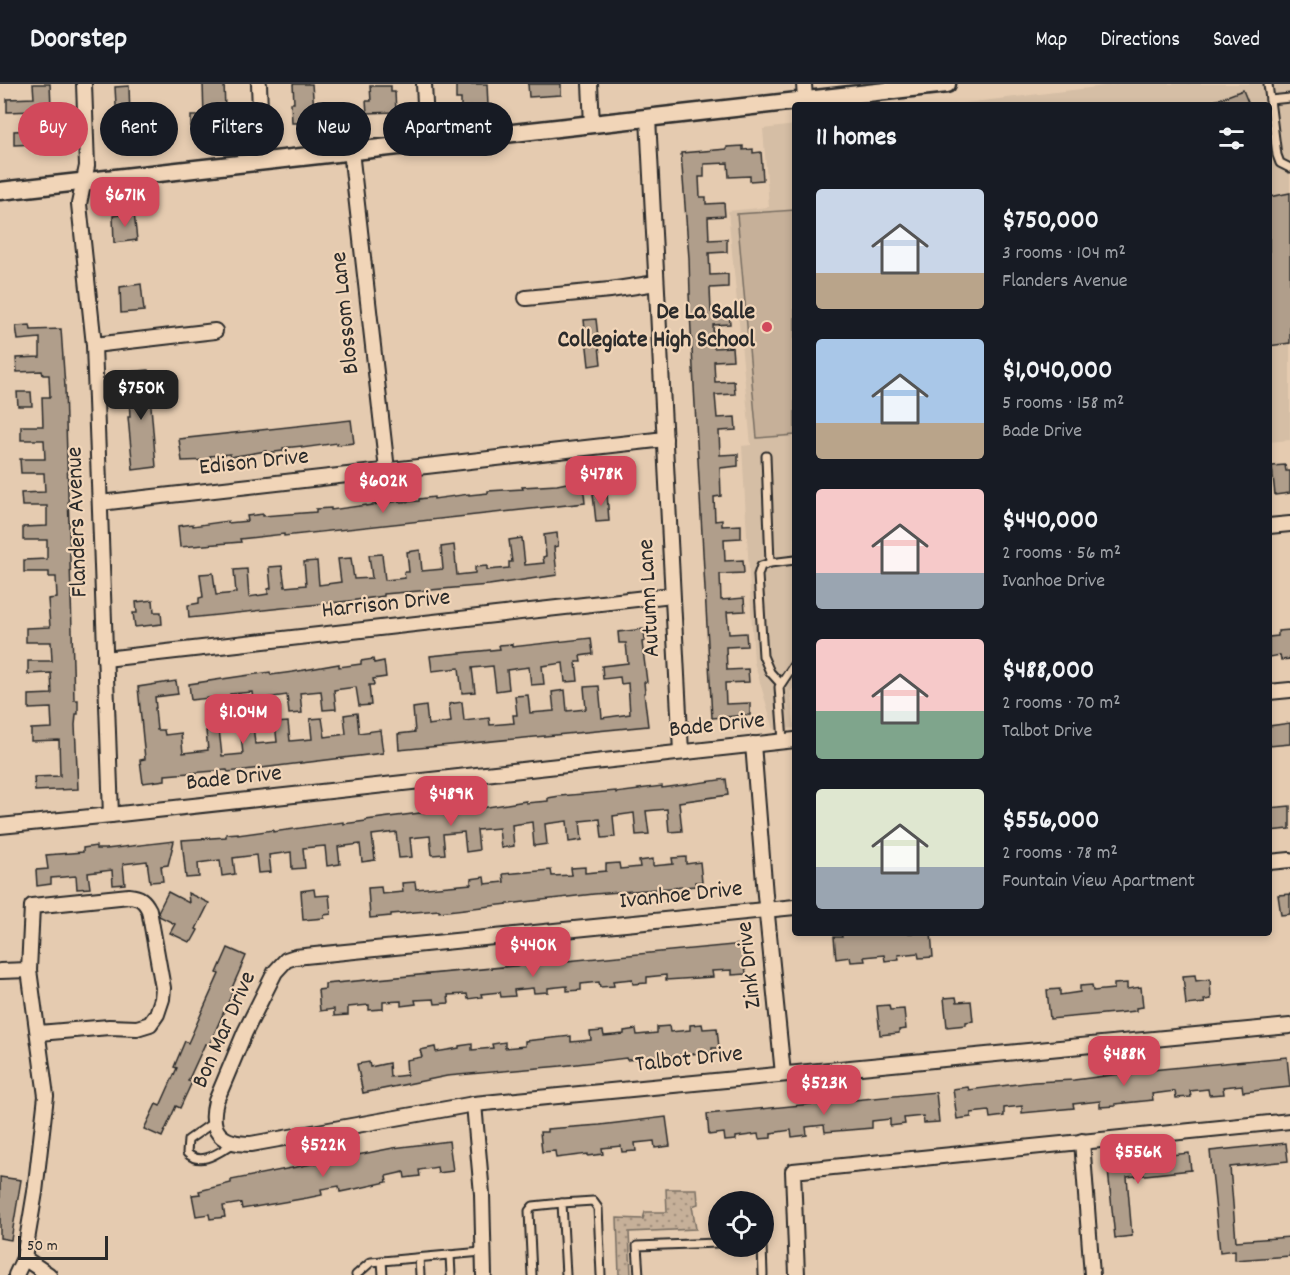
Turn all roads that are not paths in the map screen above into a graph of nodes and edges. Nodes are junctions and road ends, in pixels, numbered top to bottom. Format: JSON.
{"nodes":[{"id":1,"x":84,"y":84,"type":"edge"},
{"id":2,"x":259,"y":84,"type":"edge"},
{"id":3,"x":424,"y":84,"type":"edge"},
{"id":4,"x":590,"y":84,"type":"edge"},
{"id":5,"x":947,"y":84,"type":"edge"},
{"id":6,"x":1268,"y":84,"type":"edge"},
{"id":7,"x":805,"y":92,"type":"edge"},
{"id":8,"x":1290,"y":98,"type":"edge"},
{"id":9,"x":1270,"y":100,"type":"joint"},
{"id":10,"x":425,"y":102,"type":"edge"},
{"id":11,"x":1272,"y":115,"type":"edge"},
{"id":12,"x":648,"y":118,"type":"junction"},
{"id":13,"x":592,"y":124,"type":"junction"},
{"id":14,"x":513,"y":133,"type":"edge"},
{"id":15,"x":306,"y":156,"type":"edge"},
{"id":16,"x":352,"y":156,"type":"edge"},
{"id":17,"x":261,"y":161,"type":"junction"},
{"id":18,"x":1290,"y":168,"type":"edge"},
{"id":19,"x":84,"y":181,"type":"junction"},
{"id":20,"x":0,"y":191,"type":"edge"},
{"id":21,"x":656,"y":283,"type":"junction"},
{"id":22,"x":526,"y":298,"type":"dead end"},
{"id":23,"x":215,"y":331,"type":"dead end"},
{"id":24,"x":94,"y":345,"type":"junction"},
{"id":25,"x":665,"y":439,"type":"junction"},
{"id":26,"x":766,"y":456,"type":"dead end"},
{"id":27,"x":387,"y":470,"type":"junction"},
{"id":28,"x":100,"y":503,"type":"junction"},
{"id":29,"x":1290,"y":524,"type":"edge"},
{"id":30,"x":1272,"y":526,"type":"edge"},
{"id":31,"x":792,"y":560,"type":"edge"},
{"id":32,"x":770,"y":562,"type":"junction"},
{"id":33,"x":672,"y":595,"type":"junction"},
{"id":34,"x":105,"y":659,"type":"junction"},
{"id":35,"x":792,"y":667,"type":"edge"},
{"id":36,"x":780,"y":683,"type":"junction"},
{"id":37,"x":1290,"y":690,"type":"edge"},
{"id":38,"x":1272,"y":692,"type":"edge"},
{"id":39,"x":789,"y":741,"type":"edge"},
{"id":40,"x":753,"y":744,"type":"junction"},
{"id":41,"x":681,"y":752,"type":"junction"},
{"id":42,"x":111,"y":815,"type":"junction"},
{"id":43,"x":0,"y":826,"type":"edge"},
{"id":44,"x":1290,"y":860,"type":"edge"},
{"id":45,"x":1272,"y":862,"type":"edge"},
{"id":46,"x":792,"y":907,"type":"edge"},
{"id":47,"x":767,"y":910,"type":"junction"},
{"id":48,"x":286,"y":960,"type":"joint"},
{"id":49,"x":29,"y":970,"type":"junction"},
{"id":50,"x":0,"y":971,"type":"edge"},
{"id":51,"x":1290,"y":1026,"type":"edge"},
{"id":52,"x":39,"y":1033,"type":"junction"},
{"id":53,"x":783,"y":1074,"type":"junction"},
{"id":54,"x":474,"y":1104,"type":"junction"},
{"id":55,"x":1290,"y":1121,"type":"edge"},
{"id":56,"x":214,"y":1122,"type":"junction"},
{"id":57,"x":1082,"y":1142,"type":"junction"},
{"id":58,"x":233,"y":1144,"type":"junction"},
{"id":59,"x":562,"y":1203,"type":"junction"},
{"id":60,"x":708,"y":1243,"type":"edge"},
{"id":61,"x":482,"y":1252,"type":"junction"},
{"id":62,"x":450,"y":1255,"type":"junction"},
{"id":63,"x":419,"y":1257,"type":"junction"},
{"id":64,"x":762,"y":1257,"type":"edge"},
{"id":65,"x":24,"y":1258,"type":"junction"},
{"id":66,"x":382,"y":1261,"type":"junction"},
{"id":67,"x":16,"y":1275,"type":"edge"},
{"id":68,"x":49,"y":1275,"type":"edge"},
{"id":69,"x":356,"y":1275,"type":"edge"},
{"id":70,"x":383,"y":1275,"type":"edge"},
{"id":71,"x":420,"y":1275,"type":"edge"},
{"id":72,"x":451,"y":1275,"type":"edge"},
{"id":73,"x":484,"y":1275,"type":"edge"},
{"id":74,"x":532,"y":1275,"type":"edge"},
{"id":75,"x":566,"y":1275,"type":"edge"},
{"id":76,"x":601,"y":1275,"type":"edge"},
{"id":77,"x":639,"y":1275,"type":"edge"},
{"id":78,"x":763,"y":1275,"type":"edge"},
{"id":79,"x":797,"y":1275,"type":"edge"},
{"id":80,"x":1092,"y":1275,"type":"edge"}],
"edges":[{"from":1,"to":19,"type":"street","name":"Flanders Avenue"},
{"from":2,"to":17,"type":"street"},
{"from":3,"to":10,"type":"street"},
{"from":4,"to":13,"type":"street"},
{"from":5,"to":7,"type":"street"},
{"from":6,"to":9,"type":"lane"},
{"from":7,"to":12,"type":"street"},
{"from":8,"to":9,"type":"lane"},
{"from":11,"to":18,"type":"lane"},
{"from":12,"to":13,"type":"street"},
{"from":12,"to":21,"type":"street","name":"Autumn Lane"},
{"from":13,"to":14,"type":"street"},
{"from":15,"to":17,"type":"street"},
{"from":16,"to":27,"type":"street","name":"Blossom Lane"},
{"from":17,"to":19,"type":"street"},
{"from":19,"to":20,"type":"street"},
{"from":19,"to":24,"type":"street","name":"Flanders Avenue"},
{"from":21,"to":22,"type":"street"},
{"from":21,"to":25,"type":"street","name":"Autumn Lane"},
{"from":23,"to":24,"type":"street"},
{"from":24,"to":28,"type":"street","name":"Flanders Avenue"},
{"from":25,"to":27,"type":"street","name":"Edison Drive"},
{"from":25,"to":33,"type":"street","name":"Autumn Lane"},
{"from":26,"to":32,"type":"lane"},
{"from":27,"to":28,"type":"street","name":"Edison Drive"},
{"from":28,"to":34,"type":"street","name":"Flanders Avenue"},
{"from":29,"to":30,"type":"street"},
{"from":31,"to":32,"type":"lane"},
{"from":32,"to":36,"type":"lane"},
{"from":33,"to":34,"type":"street","name":"Harrison Drive"},
{"from":33,"to":41,"type":"street","name":"Autumn Lane"},
{"from":34,"to":42,"type":"street","name":"Flanders Avenue"},
{"from":35,"to":36,"type":"lane"},
{"from":36,"to":39,"type":"lane"},
{"from":37,"to":38,"type":"street"},
{"from":39,"to":40,"type":"street","name":"Bade Drive"},
{"from":40,"to":41,"type":"street","name":"Bade Drive"},
{"from":40,"to":47,"type":"street","name":"Zink Drive"},
{"from":41,"to":42,"type":"street","name":"Bade Drive"},
{"from":42,"to":43,"type":"street","name":"Bade Drive"},
{"from":44,"to":45,"type":"street"},
{"from":46,"to":47,"type":"street","name":"Ivanhoe Drive"},
{"from":47,"to":48,"type":"street","name":"Ivanhoe Drive"},
{"from":47,"to":53,"type":"street","name":"Zink Drive"},
{"from":48,"to":56,"type":"street","name":"Bon Mar Drive"},
{"from":49,"to":50,"type":"street"},
{"from":49,"to":52,"type":"street"},
{"from":49,"to":52,"type":"street"},
{"from":51,"to":53,"type":"street","name":"Talbot Drive"},
{"from":52,"to":65,"type":"street"},
{"from":53,"to":54,"type":"street","name":"Talbot Drive"},
{"from":54,"to":58,"type":"street","name":"Talbot Drive"},
{"from":54,"to":61,"type":"street"},
{"from":55,"to":57,"type":"street"},
{"from":56,"to":58,"type":"street"},
{"from":56,"to":58,"type":"lane"},
{"from":57,"to":79,"type":"street"},
{"from":57,"to":80,"type":"street"},
{"from":59,"to":74,"type":"lane"},
{"from":59,"to":75,"type":"lane"},
{"from":59,"to":76,"type":"lane"},
{"from":60,"to":77,"type":"lane"},
{"from":61,"to":62,"type":"lane"},
{"from":61,"to":73,"type":"street"},
{"from":62,"to":63,"type":"lane"},
{"from":62,"to":72,"type":"lane"},
{"from":63,"to":66,"type":"lane"},
{"from":63,"to":71,"type":"lane"},
{"from":64,"to":78,"type":"lane"},
{"from":65,"to":67,"type":"street"},
{"from":65,"to":68,"type":"street"},
{"from":66,"to":69,"type":"lane"},
{"from":66,"to":70,"type":"lane"}]}
